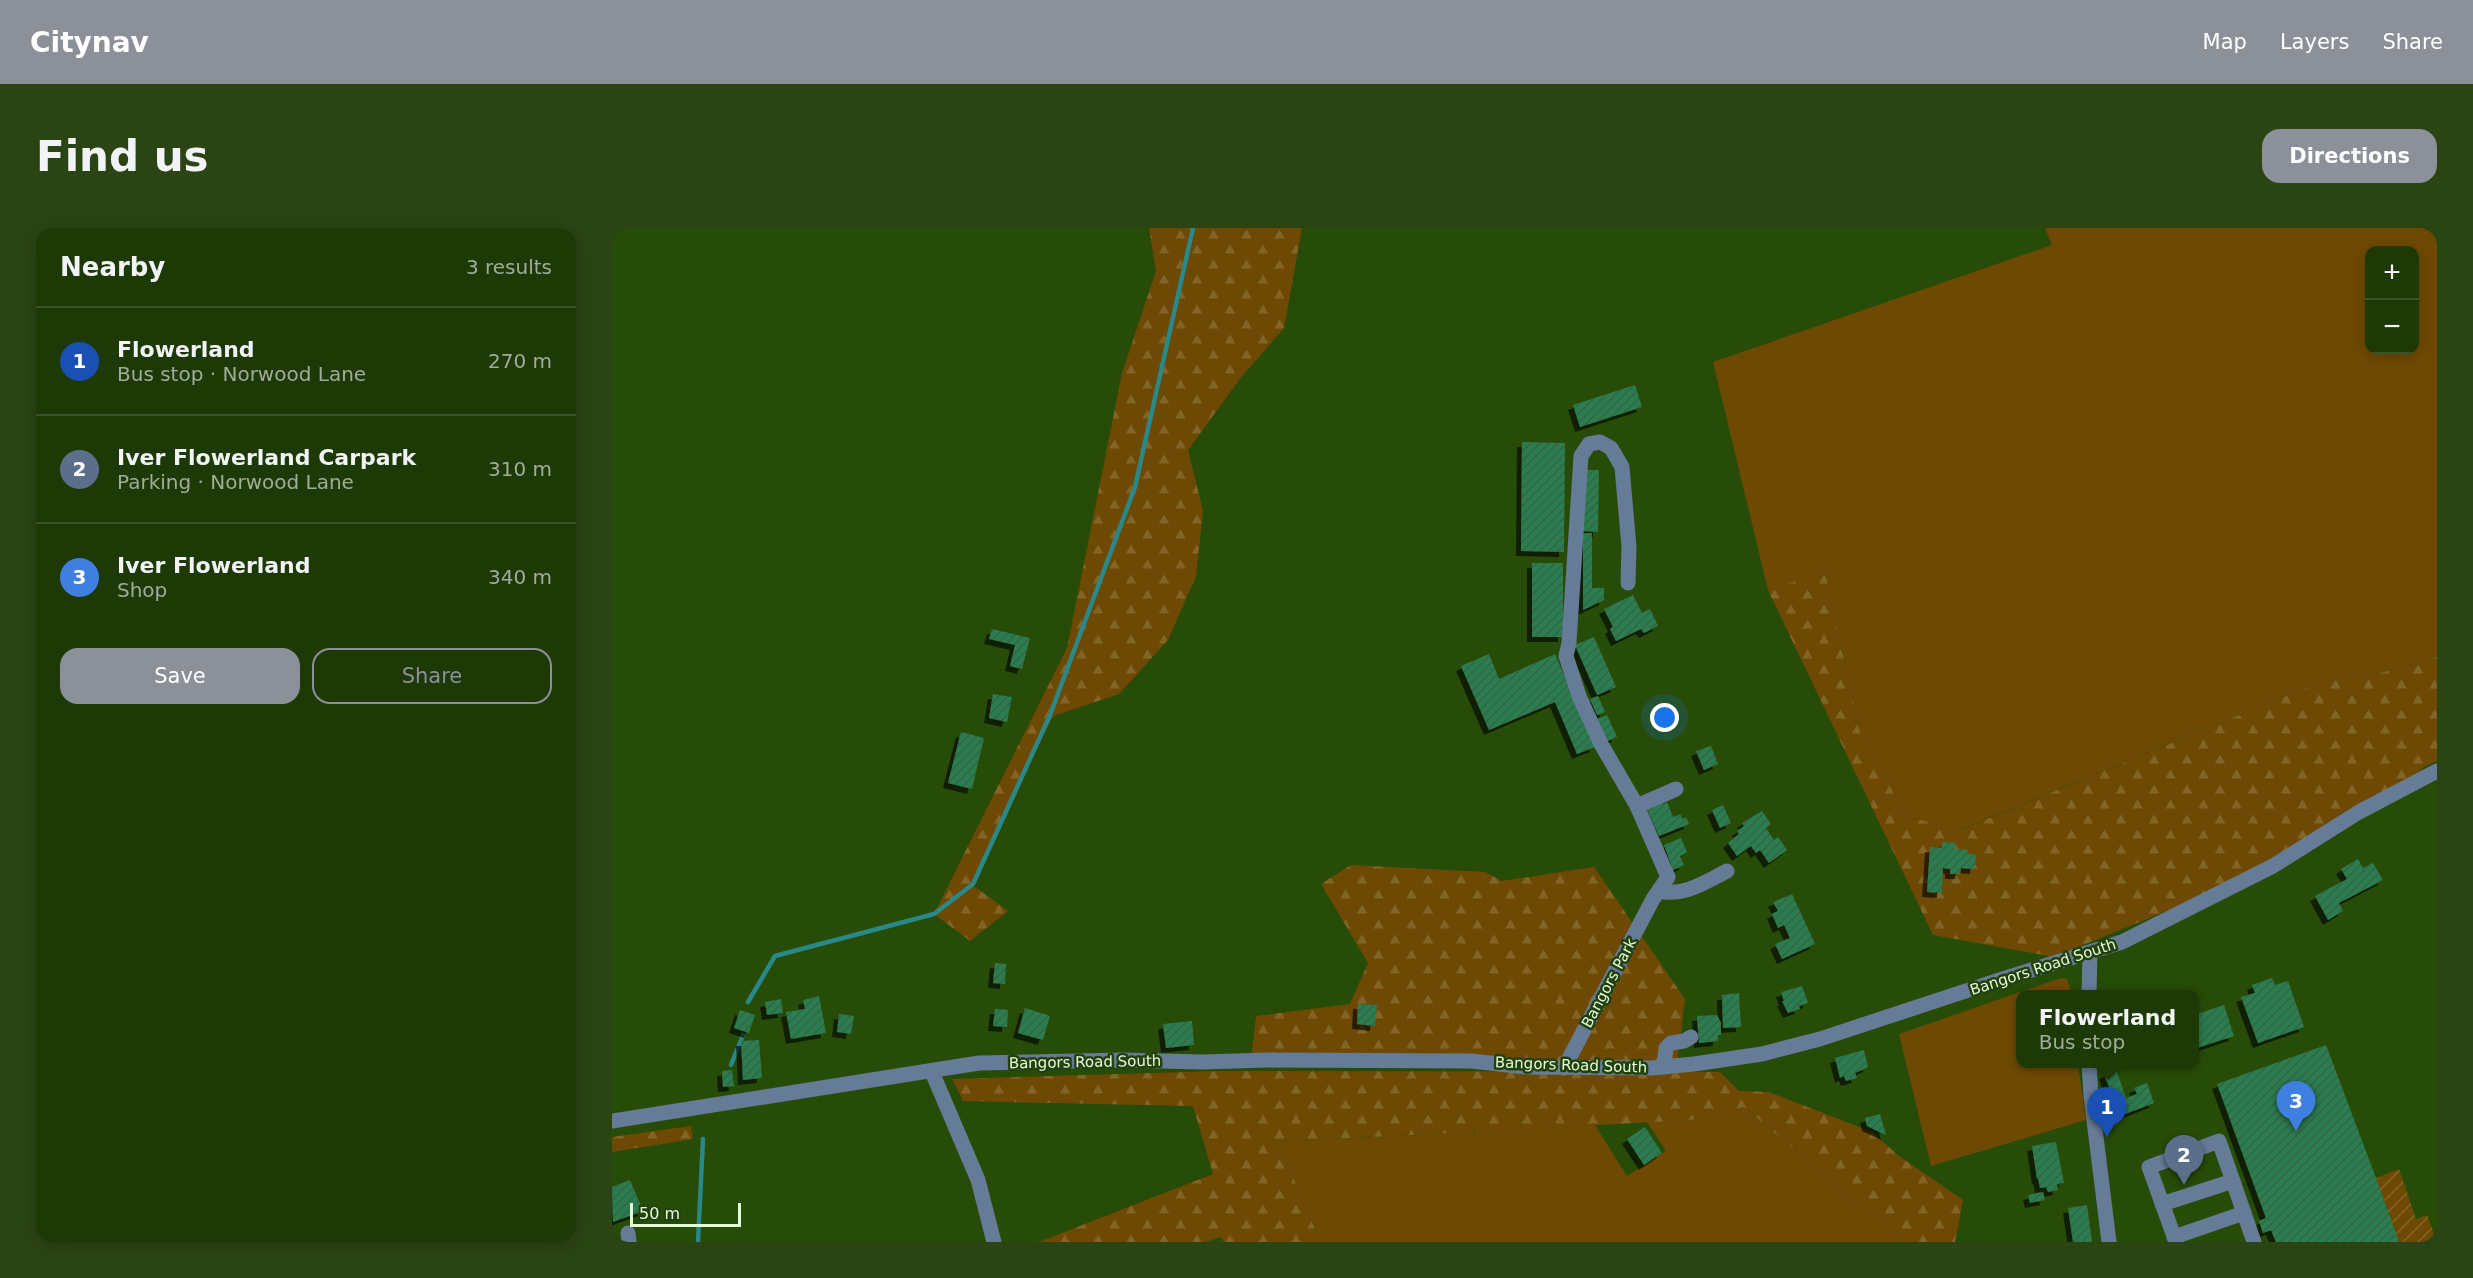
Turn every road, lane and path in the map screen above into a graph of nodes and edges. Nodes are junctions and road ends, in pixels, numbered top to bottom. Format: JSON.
{"nodes":[{"id":1,"x":1628,"y":583,"type":"dead end"},
{"id":2,"x":2437,"y":771,"type":"edge"},
{"id":3,"x":1676,"y":789,"type":"dead end"},
{"id":4,"x":1637,"y":806,"type":"junction"},
{"id":5,"x":1727,"y":871,"type":"dead end"},
{"id":6,"x":1656,"y":895,"type":"junction"},
{"id":7,"x":2090,"y":953,"type":"junction"},
{"id":8,"x":2089,"y":990,"type":"edge"},
{"id":9,"x":1691,"y":1037,"type":"dead end"},
{"id":10,"x":1664,"y":1067,"type":"junction"},
{"id":11,"x":1564,"y":1068,"type":"junction"},
{"id":12,"x":2089,"y":1068,"type":"edge"},
{"id":13,"x":932,"y":1072,"type":"junction"},
{"id":14,"x":612,"y":1121,"type":"edge"},
{"id":15,"x":2233,"y":1181,"type":"junction"},
{"id":16,"x":2162,"y":1204,"type":"junction"},
{"id":17,"x":2244,"y":1214,"type":"junction"},
{"id":18,"x":2175,"y":1239,"type":"edge"},
{"id":19,"x":994,"y":1242,"type":"edge"},
{"id":20,"x":2109,"y":1242,"type":"edge"},
{"id":21,"x":2254,"y":1242,"type":"edge"}],
"edges":[{"from":1,"to":4,"type":"street"},
{"from":2,"to":7,"type":"street","name":"Bangors Road South"},
{"from":3,"to":4,"type":"street"},
{"from":4,"to":6,"type":"street"},
{"from":5,"to":6,"type":"street"},
{"from":6,"to":11,"type":"street","name":"Bangors Park"},
{"from":7,"to":8,"type":"street"},
{"from":7,"to":10,"type":"street","name":"Bangors Road South"},
{"from":9,"to":10,"type":"street"},
{"from":10,"to":11,"type":"street","name":"Bangors Road South"},
{"from":11,"to":13,"type":"street","name":"Bangors Road South"},
{"from":12,"to":20,"type":"street"},
{"from":13,"to":14,"type":"street","name":"Bangors Road South"},
{"from":13,"to":19,"type":"street"},
{"from":15,"to":16,"type":"street"},
{"from":15,"to":16,"type":"street"},
{"from":15,"to":17,"type":"street"},
{"from":16,"to":18,"type":"street"},
{"from":17,"to":18,"type":"street"},
{"from":17,"to":21,"type":"street"}]}
